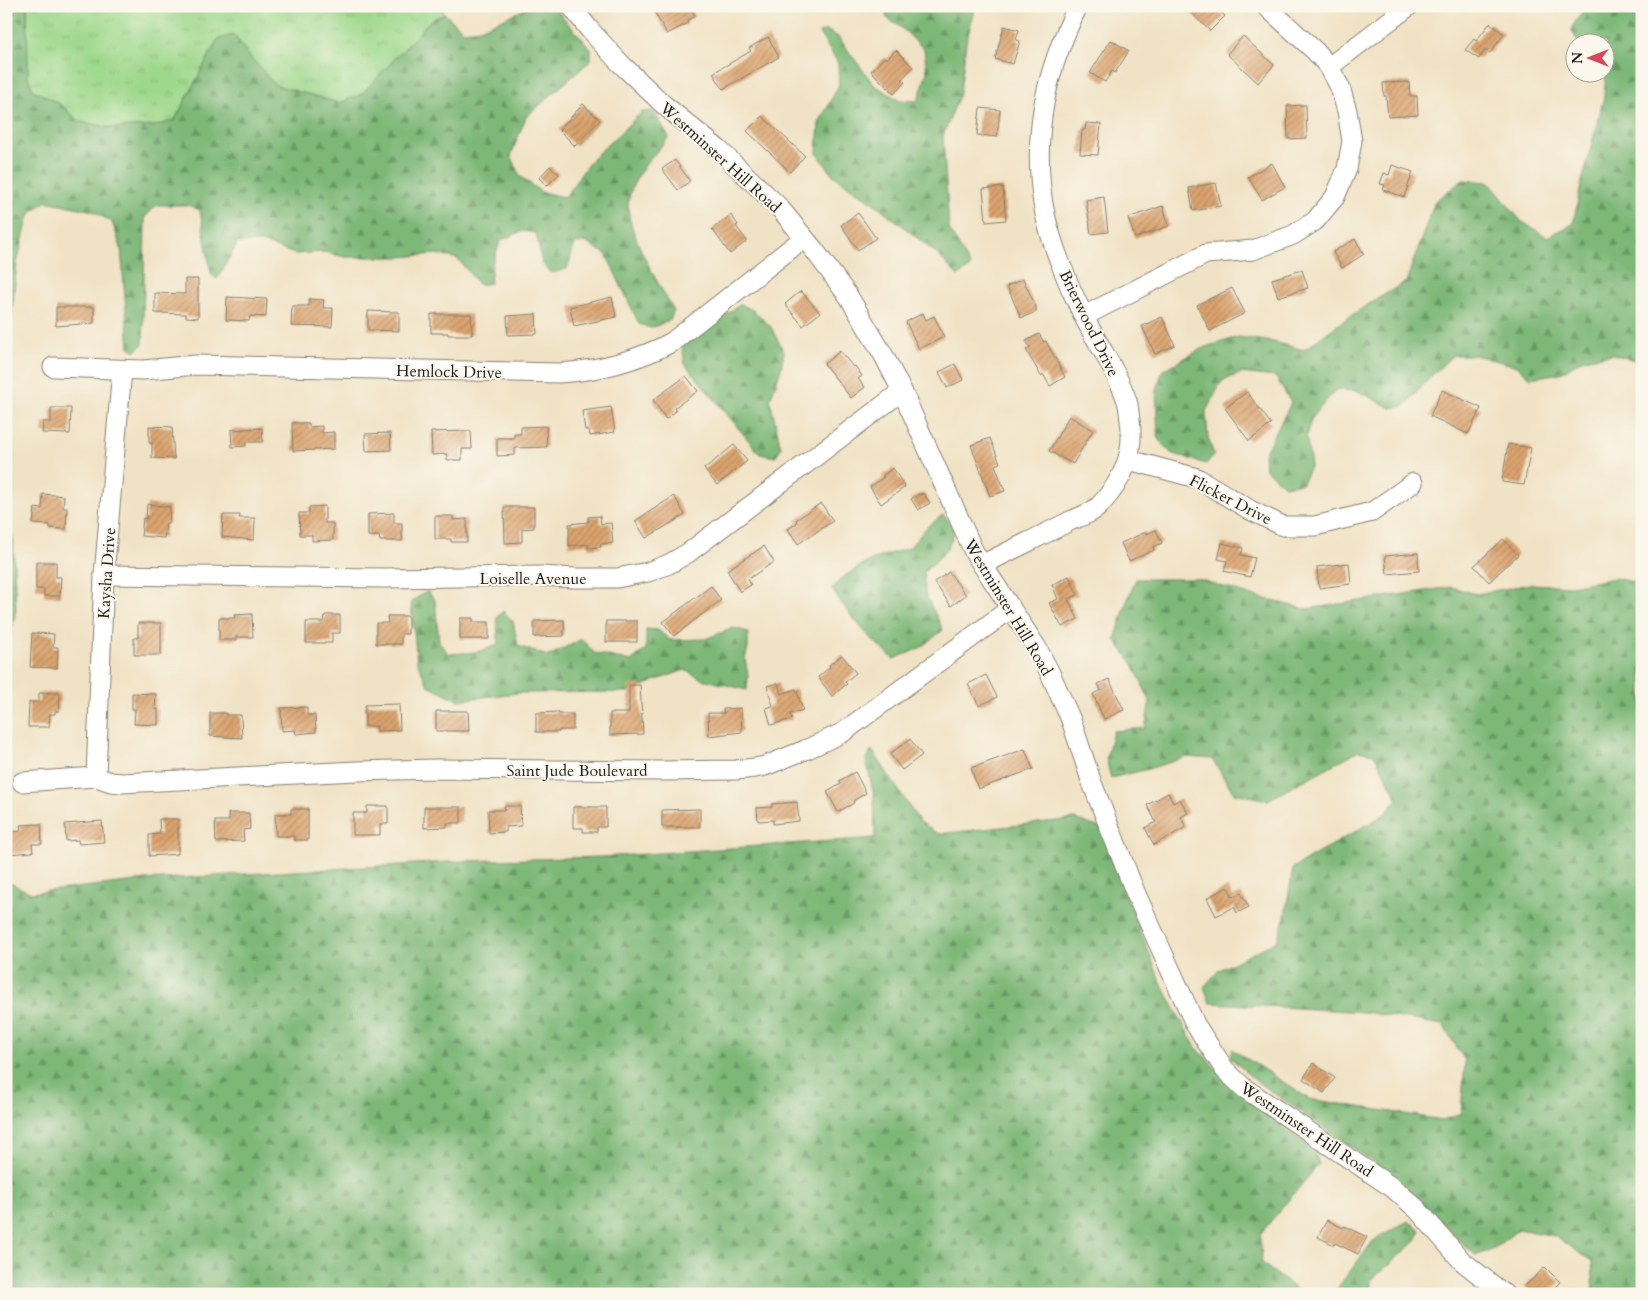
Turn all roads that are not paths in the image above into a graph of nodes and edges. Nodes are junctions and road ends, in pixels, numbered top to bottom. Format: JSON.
{"nodes":[{"id":1,"x":571,"y":6,"type":"edge"},
{"id":2,"x":1078,"y":6,"type":"edge"},
{"id":3,"x":1266,"y":6,"type":"edge"},
{"id":4,"x":1409,"y":6,"type":"edge"},
{"id":5,"x":1329,"y":67,"type":"junction"},
{"id":6,"x":804,"y":238,"type":"junction"},
{"id":7,"x":1084,"y":316,"type":"junction"},
{"id":8,"x":53,"y":368,"type":"dead end"},
{"id":9,"x":122,"y":370,"type":"junction"},
{"id":10,"x":902,"y":391,"type":"junction"},
{"id":11,"x":1129,"y":460,"type":"junction"},
{"id":12,"x":1414,"y":483,"type":"dead end"},
{"id":13,"x":982,"y":565,"type":"junction"},
{"id":14,"x":104,"y":575,"type":"junction"},
{"id":15,"x":1010,"y":609,"type":"junction"},
{"id":16,"x":96,"y":777,"type":"junction"},
{"id":17,"x":22,"y":782,"type":"dead end"},
{"id":18,"x":1504,"y":1294,"type":"edge"}],
"edges":[{"from":1,"to":6,"type":"street","name":"Westminster Hill Road"},
{"from":2,"to":7,"type":"street","name":"Brierwood Drive"},
{"from":3,"to":5,"type":"street"},
{"from":4,"to":5,"type":"street"},
{"from":5,"to":7,"type":"street"},
{"from":6,"to":9,"type":"street","name":"Hemlock Drive"},
{"from":6,"to":10,"type":"street","name":"Westminster Hill Road"},
{"from":7,"to":11,"type":"street","name":"Brierwood Drive"},
{"from":8,"to":9,"type":"street","name":"Hemlock Drive"},
{"from":9,"to":14,"type":"street","name":"Kaysha Drive"},
{"from":10,"to":13,"type":"street","name":"Westminster Hill Road"},
{"from":10,"to":14,"type":"street","name":"Loiselle Avenue"},
{"from":11,"to":12,"type":"street","name":"Flicker Drive"},
{"from":11,"to":13,"type":"street","name":"Brierwood Drive"},
{"from":13,"to":15,"type":"street","name":"Westminster Hill Road"},
{"from":14,"to":16,"type":"street","name":"Kaysha Drive"},
{"from":15,"to":16,"type":"street","name":"Saint Jude Boulevard"},
{"from":15,"to":18,"type":"street","name":"Westminster Hill Road"},
{"from":16,"to":17,"type":"street","name":"Saint Jude Boulevard"}]}
